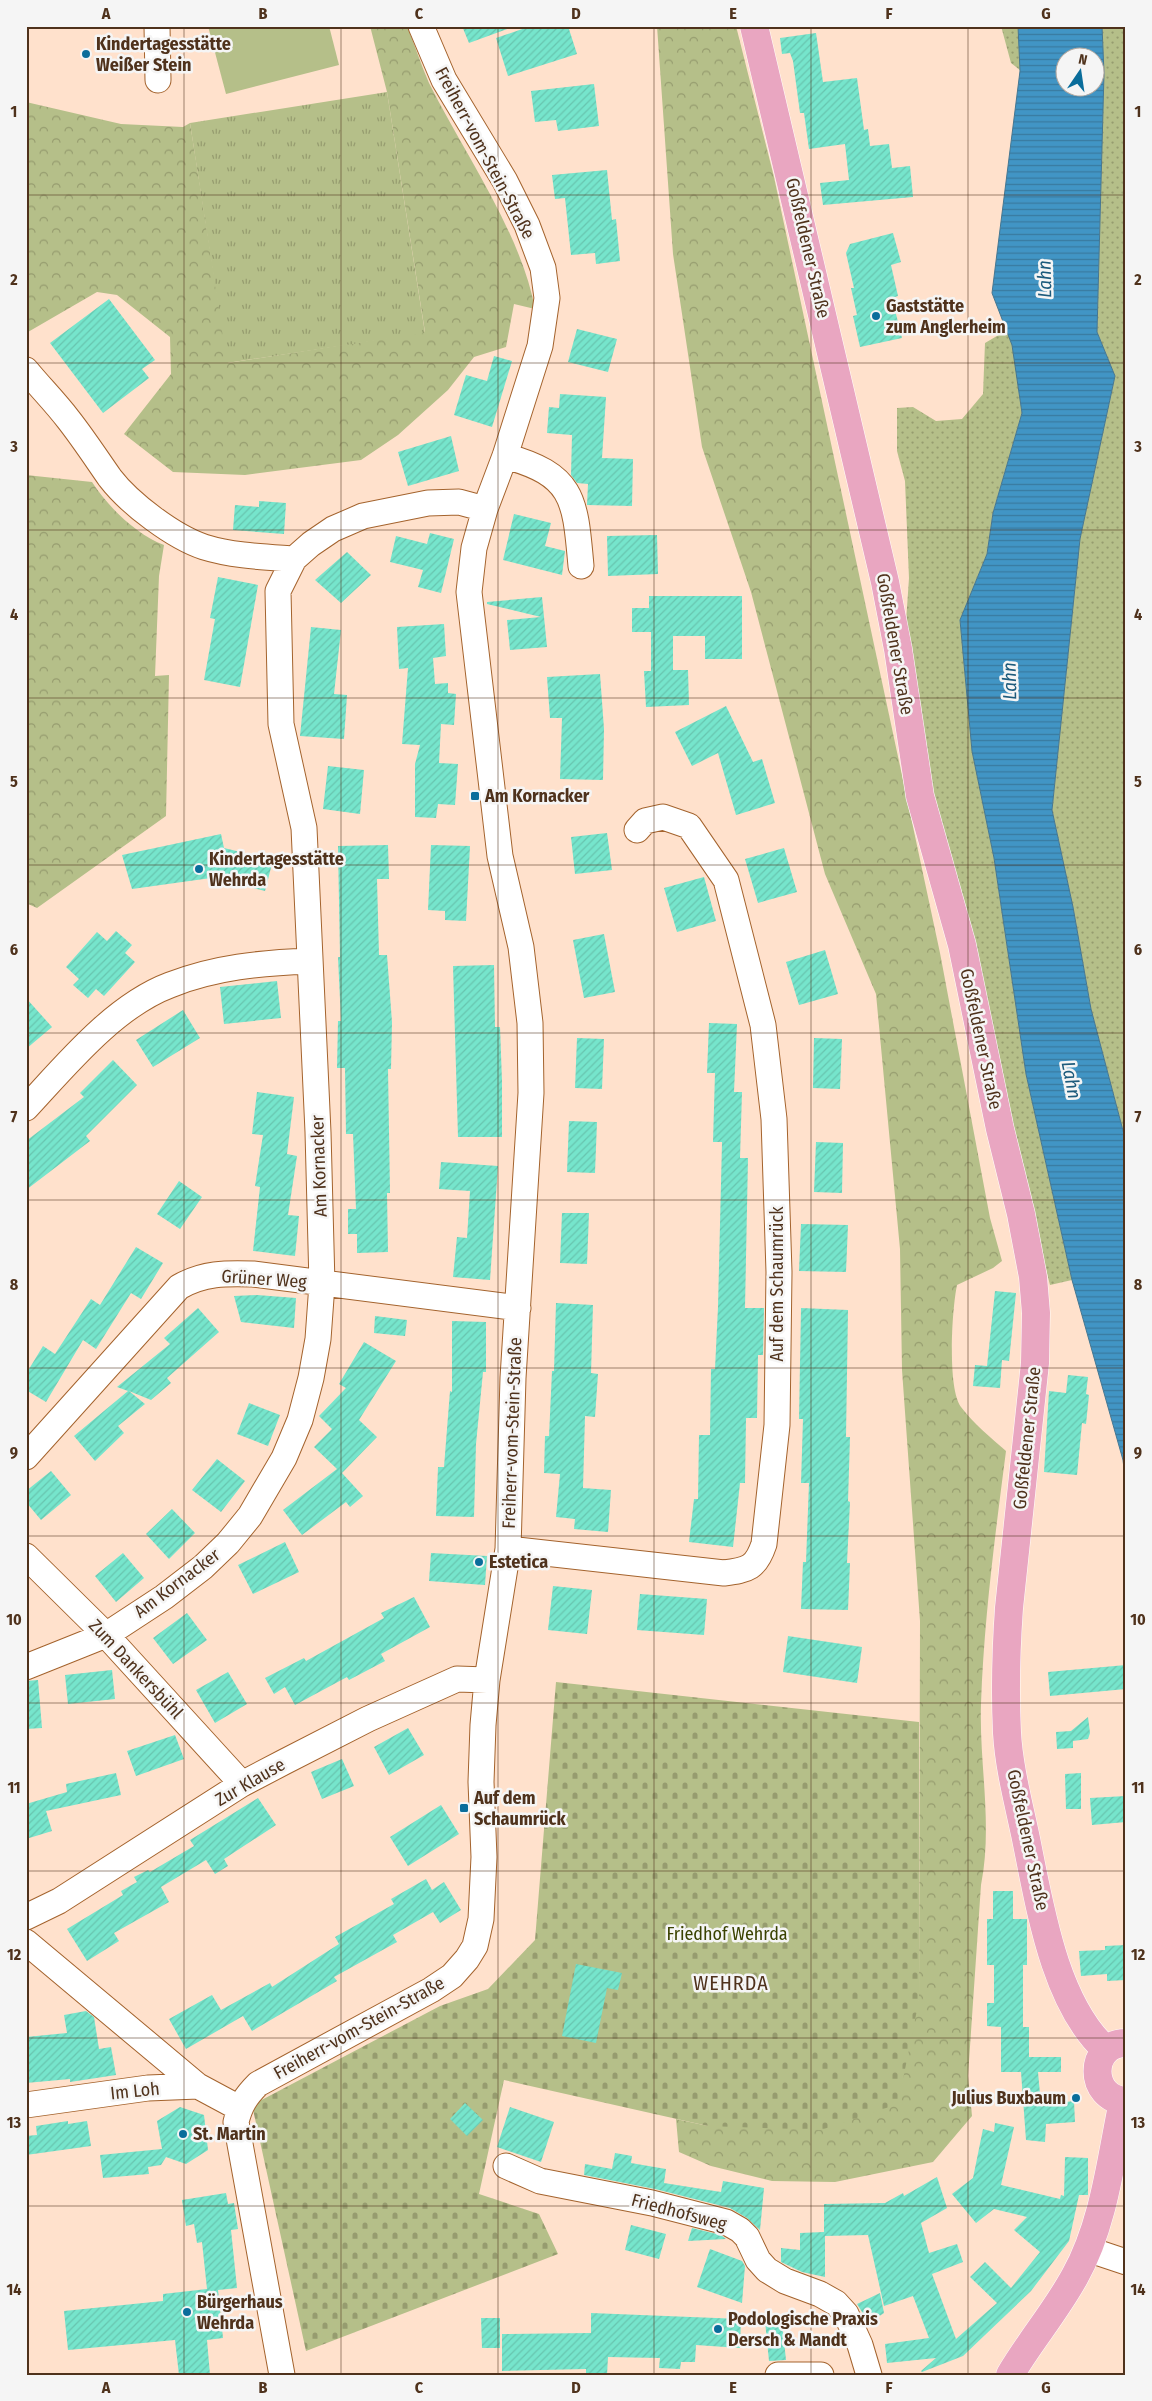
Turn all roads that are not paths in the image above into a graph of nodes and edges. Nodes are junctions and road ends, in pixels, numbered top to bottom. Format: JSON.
{"nodes":[{"id":1,"x":157,"y":26,"type":"edge"},
{"id":2,"x":421,"y":26,"type":"edge"},
{"id":3,"x":754,"y":26,"type":"edge"},
{"id":4,"x":158,"y":80,"type":"dead end"},
{"id":5,"x":26,"y":370,"type":"edge"},
{"id":6,"x":505,"y":456,"type":"junction"},
{"id":7,"x":484,"y":509,"type":"junction"},
{"id":8,"x":294,"y":559,"type":"junction"},
{"id":9,"x":581,"y":566,"type":"dead end"},
{"id":10,"x":637,"y":830,"type":"dead end"},
{"id":11,"x":309,"y":961,"type":"junction"},
{"id":12,"x":26,"y":1108,"type":"edge"},
{"id":13,"x":322,"y":1284,"type":"junction"},
{"id":14,"x":518,"y":1308,"type":"junction"},
{"id":15,"x":26,"y":1456,"type":"edge"},
{"id":16,"x":508,"y":1549,"type":"junction"},
{"id":17,"x":26,"y":1556,"type":"edge"},
{"id":18,"x":106,"y":1635,"type":"junction"},
{"id":19,"x":26,"y":1667,"type":"edge"},
{"id":20,"x":487,"y":1680,"type":"junction"},
{"id":21,"x":242,"y":1784,"type":"junction"},
{"id":22,"x":26,"y":1917,"type":"edge"},
{"id":23,"x":26,"y":1942,"type":"edge"},
{"id":24,"x":1116,"y":2047,"type":"edge"},
{"id":25,"x":198,"y":2086,"type":"junction"},
{"id":26,"x":1124,"y":2101,"type":"edge"},
{"id":27,"x":26,"y":2105,"type":"edge"},
{"id":28,"x":239,"y":2108,"type":"junction"},
{"id":29,"x":506,"y":2166,"type":"dead end"},
{"id":30,"x":1087,"y":2249,"type":"junction"},
{"id":31,"x":1126,"y":2262,"type":"edge"},
{"id":32,"x":282,"y":2375,"type":"edge"},
{"id":33,"x":778,"y":2375,"type":"edge"},
{"id":34,"x":821,"y":2375,"type":"edge"},
{"id":35,"x":869,"y":2375,"type":"edge"},
{"id":36,"x":1010,"y":2375,"type":"edge"}],
"edges":[{"from":1,"to":4,"type":"street"},
{"from":2,"to":6,"type":"street","name":"Freiherr-vom-Stein-Straße"},
{"from":3,"to":24,"type":"main road","name":"Goßfeldener Straße"},
{"from":5,"to":8,"type":"street"},
{"from":6,"to":7,"type":"street","name":"Freiherr-vom-Stein-Straße"},
{"from":6,"to":9,"type":"street"},
{"from":7,"to":8,"type":"street","name":"Am Kornacker"},
{"from":7,"to":14,"type":"street","name":"Freiherr-vom-Stein-Straße"},
{"from":8,"to":11,"type":"street","name":"Am Kornacker"},
{"from":10,"to":16,"type":"street","name":"Auf dem Schaumrück"},
{"from":11,"to":12,"type":"street"},
{"from":11,"to":13,"type":"street","name":"Am Kornacker"},
{"from":13,"to":14,"type":"street","name":"Grüner Weg"},
{"from":13,"to":15,"type":"street","name":"Grüner Weg"},
{"from":13,"to":18,"type":"street","name":"Am Kornacker"},
{"from":14,"to":16,"type":"street","name":"Freiherr-vom-Stein-Straße"},
{"from":16,"to":20,"type":"street","name":"Freiherr-vom-Stein-Straße"},
{"from":17,"to":18,"type":"street","name":"Zum Dankersbühl"},
{"from":18,"to":19,"type":"street","name":"Am Kornacker"},
{"from":18,"to":21,"type":"street","name":"Zum Dankersbühl"},
{"from":20,"to":21,"type":"street","name":"Zur Klause"},
{"from":20,"to":28,"type":"street","name":"Freiherr-vom-Stein-Straße"},
{"from":21,"to":22,"type":"street","name":"Zur Klause"},
{"from":23,"to":25,"type":"street"},
{"from":24,"to":26,"type":"main road"},
{"from":25,"to":27,"type":"street","name":"Im Loh"},
{"from":25,"to":28,"type":"street"},
{"from":26,"to":30,"type":"main road"},
{"from":28,"to":32,"type":"street"},
{"from":29,"to":35,"type":"street","name":"Friedhofsweg"},
{"from":30,"to":31,"type":"street"},
{"from":30,"to":36,"type":"main road"},
{"from":33,"to":34,"type":"street"}]}
